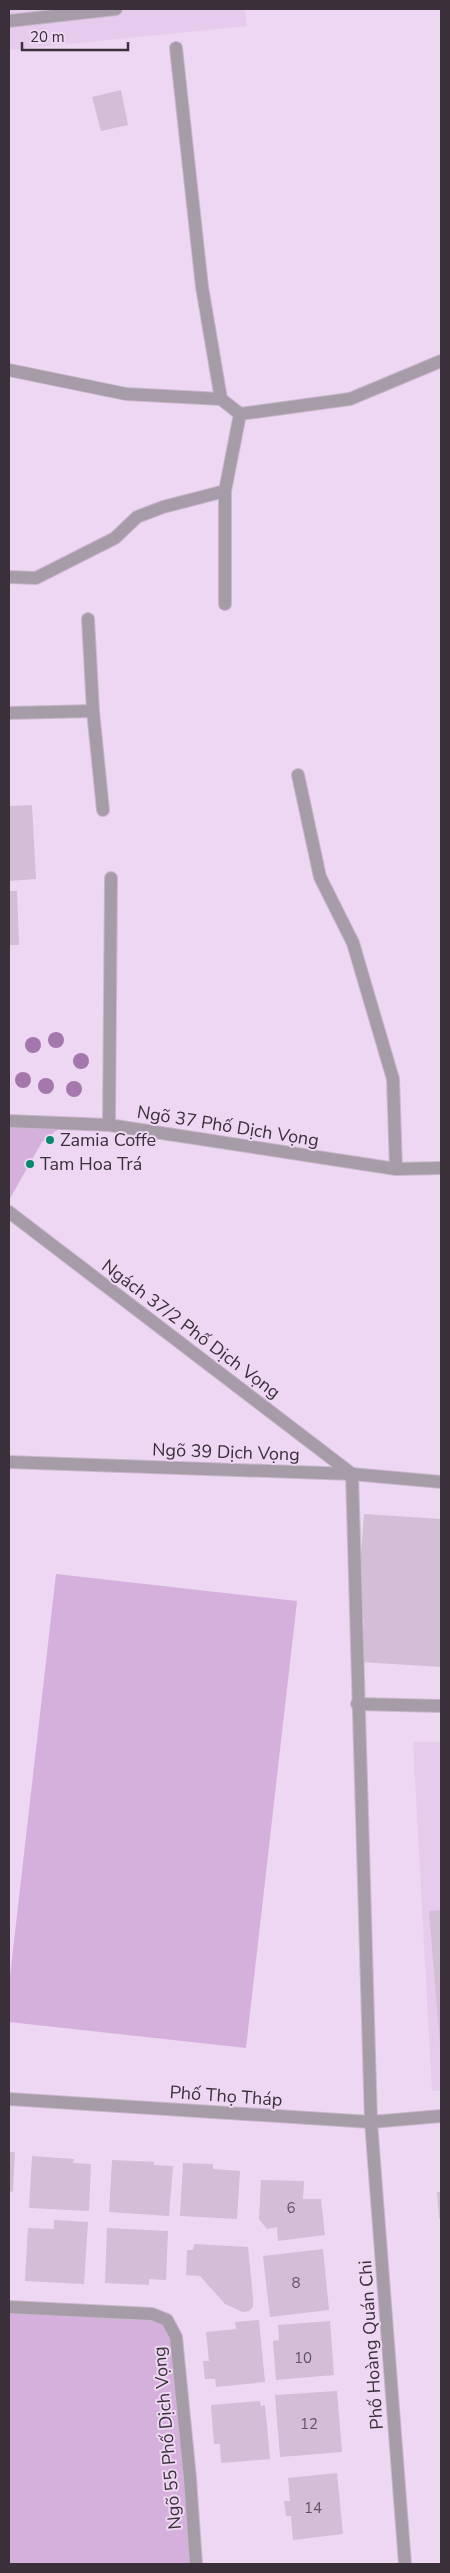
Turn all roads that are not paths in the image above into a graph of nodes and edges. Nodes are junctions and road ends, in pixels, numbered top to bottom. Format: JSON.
{"nodes":[{"id":1,"x":116,"y":9,"type":"edge"},
{"id":2,"x":9,"y":21,"type":"edge"},
{"id":3,"x":176,"y":48,"type":"dead end"},
{"id":4,"x":441,"y":361,"type":"edge"},
{"id":5,"x":9,"y":370,"type":"edge"},
{"id":6,"x":221,"y":399,"type":"junction"},
{"id":7,"x":240,"y":414,"type":"junction"},
{"id":8,"x":225,"y":491,"type":"junction"},
{"id":9,"x":9,"y":577,"type":"edge"},
{"id":10,"x":225,"y":604,"type":"dead end"},
{"id":11,"x":88,"y":618,"type":"dead end"},
{"id":12,"x":93,"y":711,"type":"junction"},
{"id":13,"x":9,"y":713,"type":"edge"},
{"id":14,"x":298,"y":775,"type":"dead end"},
{"id":15,"x":103,"y":810,"type":"dead end"},
{"id":16,"x":111,"y":878,"type":"dead end"},
{"id":17,"x":9,"y":1121,"type":"edge"},
{"id":18,"x":109,"y":1125,"type":"junction"},
{"id":19,"x":441,"y":1168,"type":"edge"},
{"id":20,"x":396,"y":1169,"type":"junction"},
{"id":21,"x":9,"y":1212,"type":"edge"},
{"id":22,"x":9,"y":1462,"type":"edge"},
{"id":23,"x":352,"y":1474,"type":"junction"},
{"id":24,"x":441,"y":1482,"type":"edge"},
{"id":25,"x":357,"y":1704,"type":"junction"},
{"id":26,"x":441,"y":1706,"type":"edge"},
{"id":27,"x":9,"y":2100,"type":"edge"},
{"id":28,"x":441,"y":2116,"type":"edge"},
{"id":29,"x":371,"y":2122,"type":"junction"},
{"id":30,"x":9,"y":2307,"type":"edge"},
{"id":31,"x":196,"y":2564,"type":"edge"},
{"id":32,"x":405,"y":2564,"type":"edge"}],
"edges":[{"from":1,"to":2,"type":"street"},
{"from":3,"to":6,"type":"street"},
{"from":4,"to":7,"type":"street"},
{"from":5,"to":6,"type":"street"},
{"from":6,"to":7,"type":"street"},
{"from":7,"to":8,"type":"street"},
{"from":8,"to":9,"type":"street"},
{"from":8,"to":10,"type":"street"},
{"from":11,"to":12,"type":"street"},
{"from":12,"to":13,"type":"street"},
{"from":12,"to":15,"type":"street"},
{"from":14,"to":20,"type":"street"},
{"from":16,"to":18,"type":"street"},
{"from":17,"to":18,"type":"street","name":"Ngõ 37 Phố Dịch Vọng"},
{"from":18,"to":20,"type":"street","name":"Ngõ 37 Phố Dịch Vọng"},
{"from":19,"to":20,"type":"street","name":"Ngõ 37 Phố Dịch Vọng"},
{"from":21,"to":23,"type":"street","name":"Ngách 37/2 Phố Dịch Vọng"},
{"from":22,"to":23,"type":"street","name":"Ngõ 39 Dịch Vọng"},
{"from":23,"to":24,"type":"street","name":"Ngõ 39 Dịch Vọng"},
{"from":23,"to":25,"type":"street","name":"Phố Hoàng Quán Chi"},
{"from":25,"to":26,"type":"street"},
{"from":25,"to":29,"type":"street","name":"Phố Hoàng Quán Chi"},
{"from":27,"to":29,"type":"street","name":"Phố Thọ Tháp"},
{"from":28,"to":29,"type":"street","name":"Phố Thọ Tháp"},
{"from":29,"to":32,"type":"street","name":"Phố Hoàng Quán Chi"},
{"from":30,"to":31,"type":"street","name":"Ngõ 55 Phố Dịch Vọng"}]}
